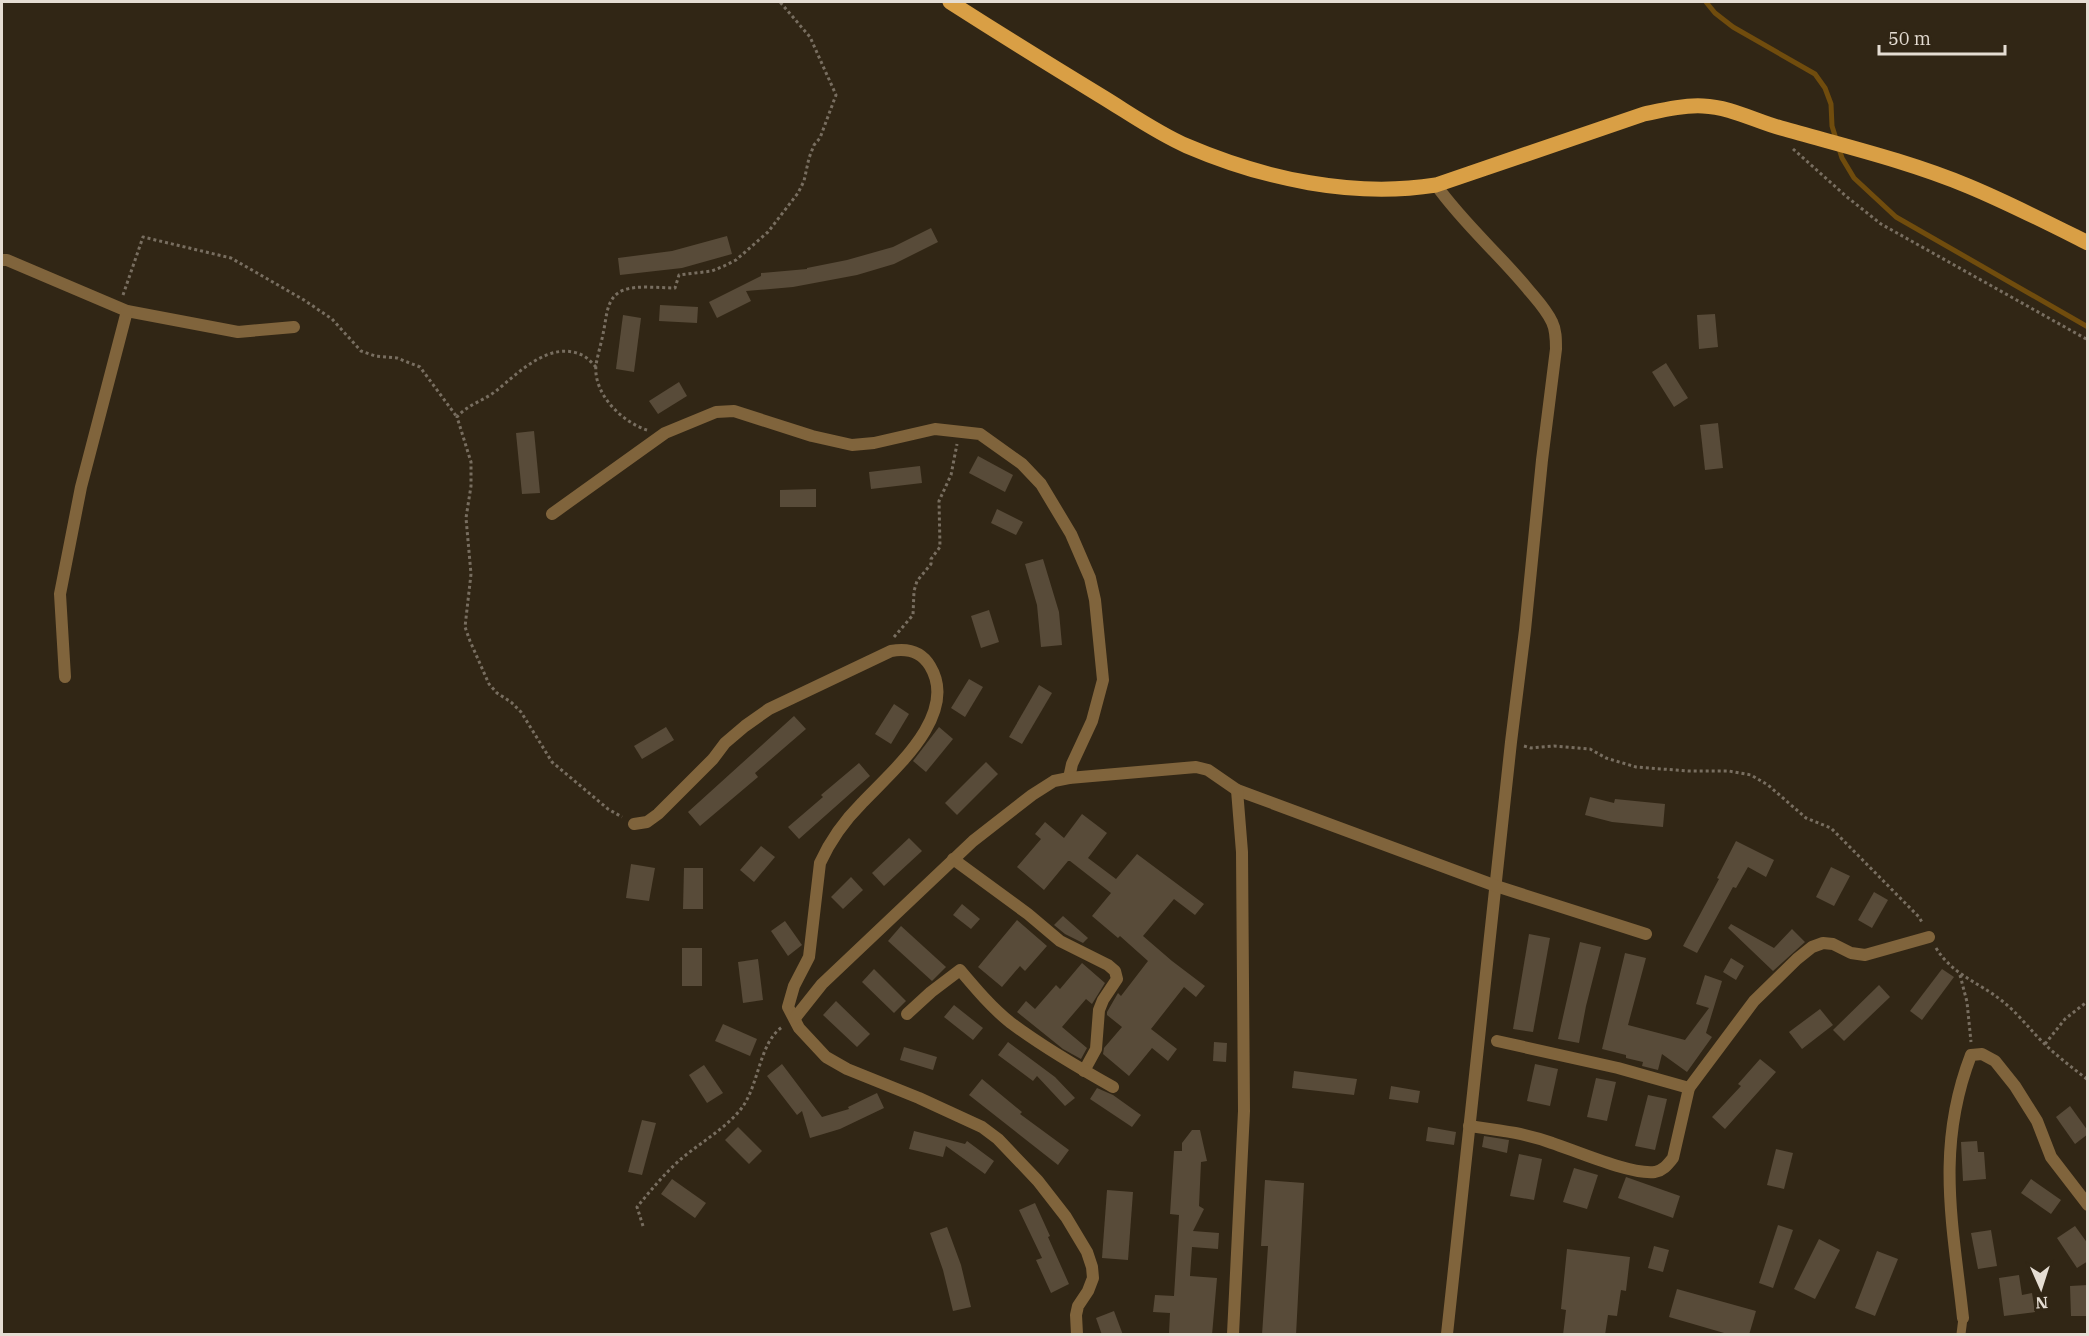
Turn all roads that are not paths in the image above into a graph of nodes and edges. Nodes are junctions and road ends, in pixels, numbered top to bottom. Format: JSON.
{"nodes":[{"id":1,"x":950,"y":2,"type":"edge"},
{"id":2,"x":1436,"y":185,"type":"junction"},
{"id":3,"x":2088,"y":243,"type":"edge"},
{"id":4,"x":2,"y":260,"type":"edge"},
{"id":5,"x":127,"y":311,"type":"junction"},
{"id":6,"x":294,"y":327,"type":"dead end"},
{"id":7,"x":552,"y":514,"type":"dead end"},
{"id":8,"x":65,"y":677,"type":"dead end"},
{"id":9,"x":1069,"y":778,"type":"junction"},
{"id":10,"x":1237,"y":790,"type":"junction"},
{"id":11,"x":634,"y":824,"type":"road end"},
{"id":12,"x":953,"y":859,"type":"junction"},
{"id":13,"x":1496,"y":886,"type":"junction"},
{"id":14,"x":1646,"y":934,"type":"dead end"},
{"id":15,"x":1929,"y":937,"type":"road end"},
{"id":16,"x":907,"y":1014,"type":"dead end"},
{"id":17,"x":795,"y":1018,"type":"junction"},
{"id":18,"x":1497,"y":1041,"type":"dead end"},
{"id":19,"x":1084,"y":1071,"type":"junction"},
{"id":20,"x":1113,"y":1087,"type":"dead end"},
{"id":21,"x":1689,"y":1088,"type":"junction"},
{"id":22,"x":1469,"y":1126,"type":"junction"},
{"id":23,"x":2088,"y":1205,"type":"edge"},
{"id":24,"x":1964,"y":1318,"type":"joint"},
{"id":25,"x":1077,"y":1335,"type":"edge"},
{"id":26,"x":1233,"y":1335,"type":"edge"},
{"id":27,"x":1448,"y":1335,"type":"edge"},
{"id":28,"x":1961,"y":1335,"type":"edge"}],
"edges":[{"from":1,"to":2,"type":"main road"},
{"from":2,"to":3,"type":"main road"},
{"from":2,"to":13,"type":"street"},
{"from":4,"to":5,"type":"street"},
{"from":5,"to":6,"type":"street"},
{"from":5,"to":8,"type":"street"},
{"from":7,"to":9,"type":"street"},
{"from":9,"to":10,"type":"street"},
{"from":9,"to":12,"type":"street"},
{"from":10,"to":13,"type":"street"},
{"from":10,"to":26,"type":"street"},
{"from":11,"to":17,"type":"street"},
{"from":12,"to":17,"type":"street"},
{"from":12,"to":19,"type":"street"},
{"from":13,"to":14,"type":"street"},
{"from":13,"to":22,"type":"street"},
{"from":15,"to":21,"type":"street"},
{"from":16,"to":19,"type":"street"},
{"from":17,"to":25,"type":"street"},
{"from":18,"to":21,"type":"street"},
{"from":19,"to":20,"type":"street"},
{"from":21,"to":22,"type":"street"},
{"from":22,"to":27,"type":"street"},
{"from":23,"to":24,"type":"street"},
{"from":24,"to":28,"type":"lane"}]}
